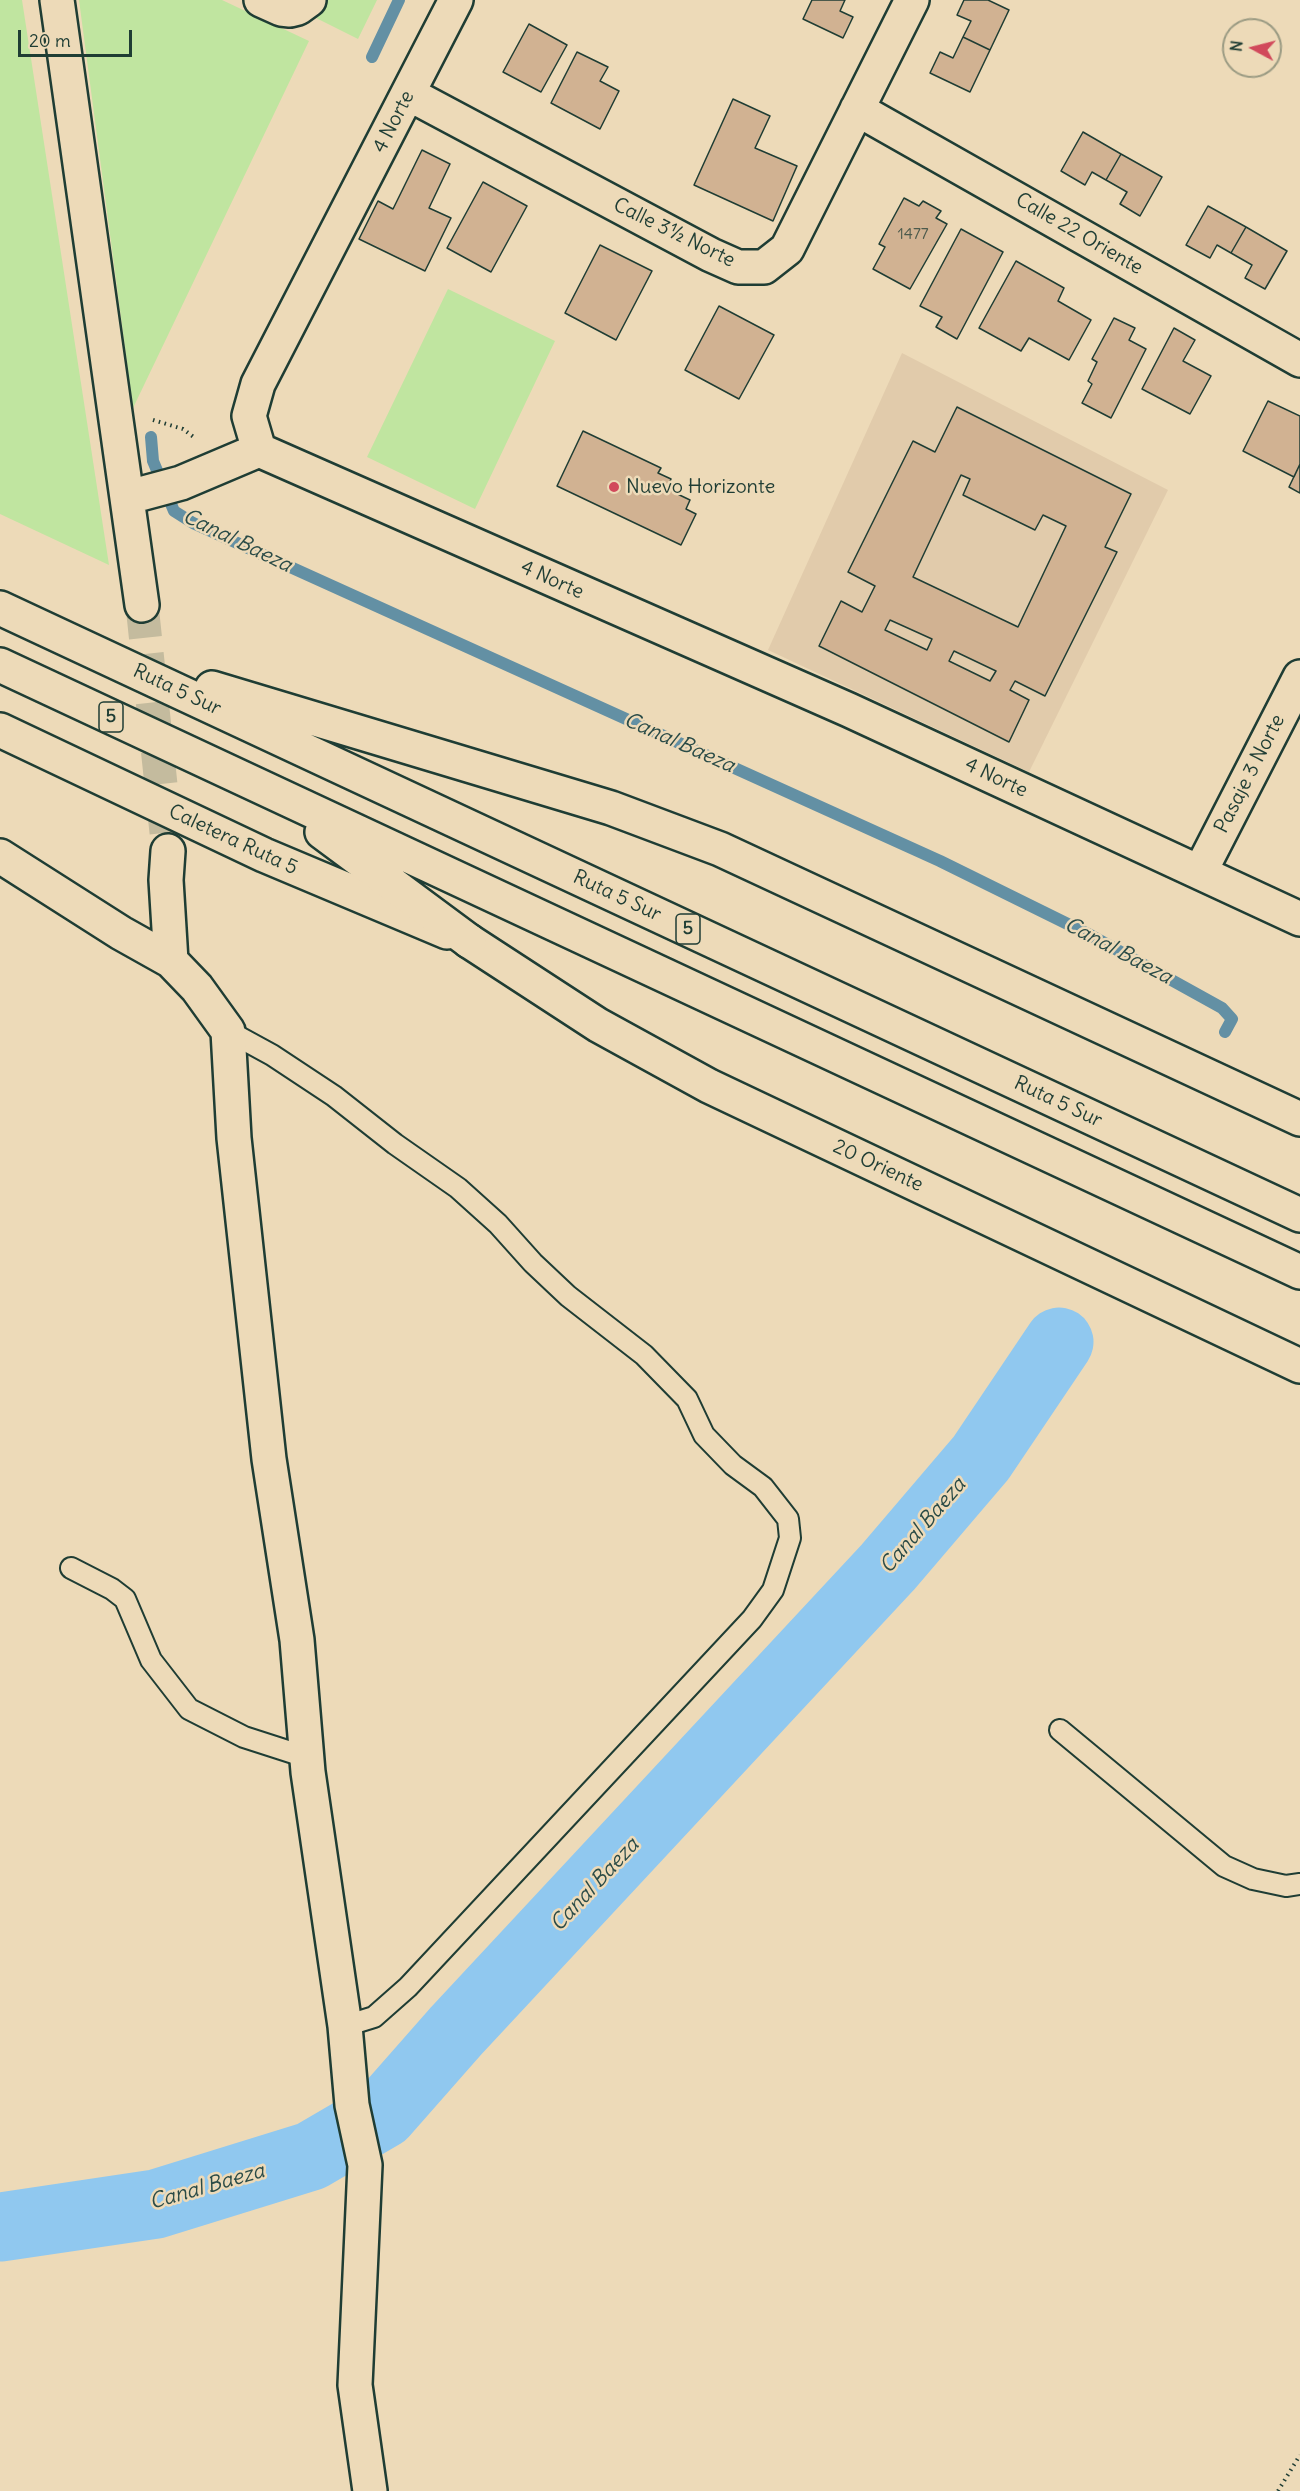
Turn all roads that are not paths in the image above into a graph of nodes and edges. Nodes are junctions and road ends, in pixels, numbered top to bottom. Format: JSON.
{"nodes":[{"id":1,"x":57,"y":0,"type":"edge"},
{"id":2,"x":261,"y":0,"type":"edge"},
{"id":3,"x":309,"y":0,"type":"edge"},
{"id":4,"x":456,"y":0,"type":"edge"},
{"id":5,"x":912,"y":0,"type":"edge"},
{"id":6,"x":409,"y":94,"type":"junction"},
{"id":7,"x":858,"y":109,"type":"junction"},
{"id":8,"x":1300,"y":360,"type":"edge"},
{"id":9,"x":259,"y":450,"type":"junction"},
{"id":10,"x":138,"y":494,"type":"junction"},
{"id":11,"x":142,"y":605,"type":"tunnel mouth"},
{"id":12,"x":0,"y":608,"type":"edge"},
{"id":13,"x":76,"y":644,"type":"junction"},
{"id":14,"x":0,"y":665,"type":"edge"},
{"id":15,"x":1300,"y":677,"type":"edge"},
{"id":16,"x":0,"y":730,"type":"edge"},
{"id":17,"x":222,"y":768,"type":"junction"},
{"id":18,"x":168,"y":852,"type":"tunnel mouth"},
{"id":19,"x":0,"y":856,"type":"edge"},
{"id":20,"x":1200,"y":872,"type":"junction"},
{"id":21,"x":1300,"y":918,"type":"edge"},
{"id":22,"x":469,"y":941,"type":"junction"},
{"id":23,"x":171,"y":961,"type":"junction"},
{"id":24,"x":228,"y":1031,"type":"junction"},
{"id":25,"x":1300,"y":1119,"type":"edge"},
{"id":26,"x":1300,"y":1215,"type":"edge"},
{"id":27,"x":1300,"y":1272,"type":"edge"},
{"id":28,"x":1300,"y":1366,"type":"edge"},
{"id":29,"x":71,"y":1568,"type":"dead end"},
{"id":30,"x":1060,"y":1730,"type":"dead end"},
{"id":31,"x":306,"y":1757,"type":"junction"},
{"id":32,"x":1300,"y":1884,"type":"edge"},
{"id":33,"x":345,"y":2026,"type":"junction"},
{"id":34,"x":370,"y":2491,"type":"edge"}],
"edges":[{"from":1,"to":10,"type":"main road"},
{"from":2,"to":3,"type":"main road"},
{"from":4,"to":6,"type":"main road","name":"4 Norte"},
{"from":5,"to":7,"type":"main road","name":"Calle 3½ Norte"},
{"from":6,"to":7,"type":"main road","name":"Calle 3½ Norte"},
{"from":6,"to":9,"type":"main road","name":"4 Norte"},
{"from":7,"to":8,"type":"main road","name":"Calle 22 Oriente"},
{"from":9,"to":10,"type":"main road"},
{"from":9,"to":20,"type":"main road","name":"4 Norte"},
{"from":10,"to":11,"type":"main road"},
{"from":12,"to":13,"type":"main road","name":"Ruta 5 Sur","number":"5"},
{"from":13,"to":25,"type":"main road"},
{"from":13,"to":26,"type":"main road","name":"Ruta 5 Sur","number":"5"},
{"from":14,"to":17,"type":"main road","number":"5"},
{"from":15,"to":20,"type":"main road","name":"Pasaje 3 Norte"},
{"from":16,"to":22,"type":"main road","name":"Caletera Ruta 5"},
{"from":17,"to":22,"type":"main road"},
{"from":17,"to":27,"type":"main road","number":"5"},
{"from":18,"to":23,"type":"main road"},
{"from":19,"to":23,"type":"main road"},
{"from":20,"to":21,"type":"main road","name":"4 Norte"},
{"from":22,"to":28,"type":"main road","name":"20 Oriente"},
{"from":23,"to":24,"type":"main road"},
{"from":24,"to":31,"type":"main road"},
{"from":24,"to":33,"type":"lane"},
{"from":29,"to":31,"type":"lane"},
{"from":30,"to":32,"type":"lane"},
{"from":31,"to":33,"type":"main road"},
{"from":33,"to":34,"type":"main road"}]}
